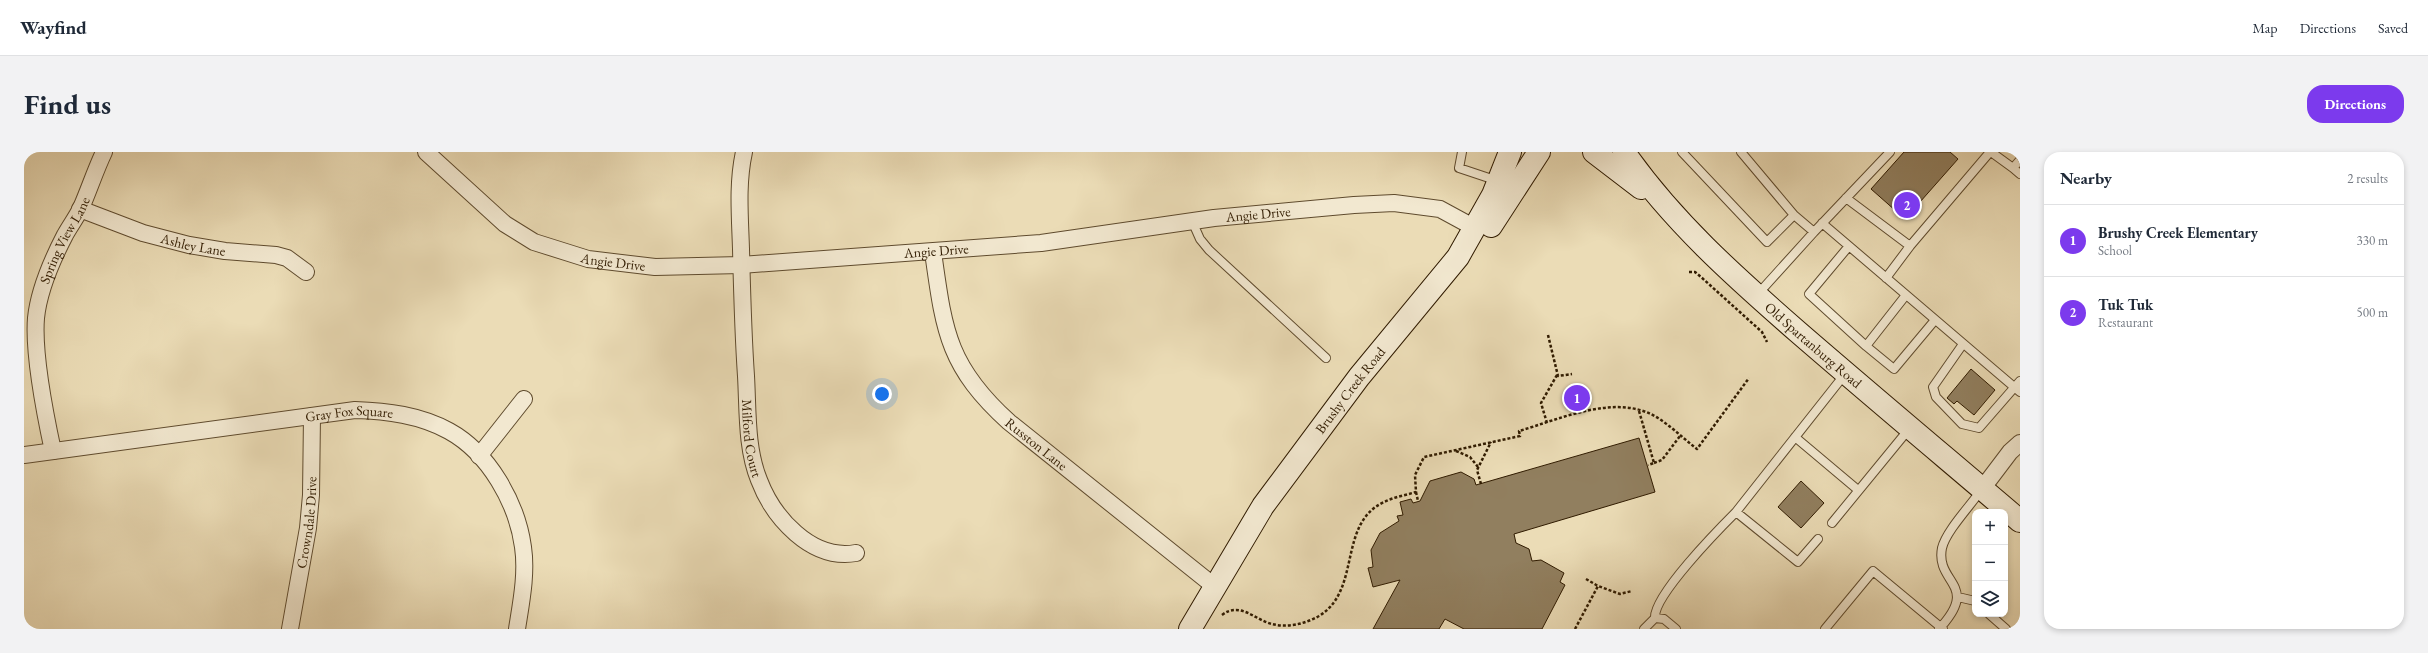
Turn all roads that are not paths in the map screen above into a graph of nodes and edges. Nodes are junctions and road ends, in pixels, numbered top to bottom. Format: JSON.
{"nodes":[{"id":1,"x":104,"y":152,"type":"edge"},
{"id":2,"x":426,"y":152,"type":"edge"},
{"id":3,"x":744,"y":152,"type":"edge"},
{"id":4,"x":1462,"y":152,"type":"edge"},
{"id":5,"x":1510,"y":152,"type":"edge"},
{"id":6,"x":1539,"y":152,"type":"edge"},
{"id":7,"x":1594,"y":152,"type":"edge"},
{"id":8,"x":1624,"y":152,"type":"edge"},
{"id":9,"x":1682,"y":152,"type":"edge"},
{"id":10,"x":1741,"y":152,"type":"edge"},
{"id":11,"x":1890,"y":152,"type":"edge"},
{"id":12,"x":1991,"y":152,"type":"edge"},
{"id":13,"x":2020,"y":160,"type":"edge"},
{"id":14,"x":2013,"y":168,"type":"junction"},
{"id":15,"x":2020,"y":174,"type":"edge"},
{"id":16,"x":1498,"y":181,"type":"junction"},
{"id":17,"x":1846,"y":198,"type":"junction"},
{"id":18,"x":80,"y":209,"type":"junction"},
{"id":19,"x":1794,"y":215,"type":"junction"},
{"id":20,"x":1676,"y":217,"type":"junction"},
{"id":21,"x":1192,"y":221,"type":"junction"},
{"id":22,"x":1822,"y":223,"type":"junction"},
{"id":23,"x":1475,"y":228,"type":"junction"},
{"id":24,"x":1814,"y":232,"type":"junction"},
{"id":25,"x":1849,"y":246,"type":"junction"},
{"id":26,"x":1910,"y":246,"type":"junction"},
{"id":27,"x":933,"y":252,"type":"junction"},
{"id":28,"x":741,"y":265,"type":"junction"},
{"id":29,"x":306,"y":272,"type":"dead end"},
{"id":30,"x":1886,"y":278,"type":"junction"},
{"id":31,"x":1906,"y":295,"type":"junction"},
{"id":32,"x":1756,"y":296,"type":"junction"},
{"id":33,"x":1419,"y":305,"type":"junction"},
{"id":34,"x":1936,"y":320,"type":"junction"},
{"id":35,"x":1963,"y":344,"type":"junction"},
{"id":36,"x":1866,"y":346,"type":"junction"},
{"id":37,"x":1326,"y":358,"type":"dead end"},
{"id":38,"x":1846,"y":373,"type":"junction"},
{"id":39,"x":2018,"y":387,"type":"edge"},
{"id":40,"x":524,"y":399,"type":"dead end"},
{"id":41,"x":312,"y":416,"type":"junction"},
{"id":42,"x":1910,"y":428,"type":"junction"},
{"id":43,"x":1795,"y":437,"type":"junction"},
{"id":44,"x":2020,"y":443,"type":"edge"},
{"id":45,"x":54,"y":451,"type":"junction"},
{"id":46,"x":24,"y":455,"type":"edge"},
{"id":47,"x":480,"y":456,"type":"junction"},
{"id":48,"x":1982,"y":489,"type":"junction"},
{"id":49,"x":1858,"y":490,"type":"junction"},
{"id":50,"x":1736,"y":512,"type":"junction"},
{"id":51,"x":2020,"y":521,"type":"edge"},
{"id":52,"x":1832,"y":523,"type":"dead end"},
{"id":53,"x":1818,"y":539,"type":"dead end"},
{"id":54,"x":856,"y":553,"type":"dead end"},
{"id":55,"x":1214,"y":586,"type":"junction"},
{"id":56,"x":1958,"y":597,"type":"junction"},
{"id":57,"x":1972,"y":600,"type":"edge"},
{"id":58,"x":1992,"y":617,"type":"edge"},
{"id":59,"x":1655,"y":618,"type":"junction"},
{"id":60,"x":1941,"y":628,"type":"edge"},
{"id":61,"x":290,"y":629,"type":"edge"},
{"id":62,"x":517,"y":629,"type":"edge"},
{"id":63,"x":1190,"y":629,"type":"edge"},
{"id":64,"x":1644,"y":629,"type":"edge"},
{"id":65,"x":1676,"y":629,"type":"edge"},
{"id":66,"x":1825,"y":629,"type":"edge"},
{"id":67,"x":2006,"y":629,"type":"edge"}],
"edges":[{"from":1,"to":18,"type":"street","name":"Spring View Lane"},
{"from":2,"to":28,"type":"street","name":"Angie Drive"},
{"from":3,"to":28,"type":"street","name":"Milford Court"},
{"from":4,"to":16,"type":"lane"},
{"from":5,"to":16,"type":"main road","name":"Brushy Creek Road"},
{"from":6,"to":33,"type":"main road"},
{"from":7,"to":20,"type":"main road"},
{"from":8,"to":20,"type":"main road","name":"Old Spartanburg Road"},
{"from":9,"to":19,"type":"lane"},
{"from":10,"to":19,"type":"lane"},
{"from":11,"to":17,"type":"lane"},
{"from":12,"to":14,"type":"lane"},
{"from":12,"to":26,"type":"lane"},
{"from":13,"to":14,"type":"lane"},
{"from":14,"to":15,"type":"lane"},
{"from":16,"to":23,"type":"main road","name":"Brushy Creek Road"},
{"from":17,"to":22,"type":"lane"},
{"from":17,"to":26,"type":"lane"},
{"from":18,"to":29,"type":"street","name":"Ashley Lane"},
{"from":18,"to":45,"type":"street","name":"Spring View Lane"},
{"from":19,"to":24,"type":"lane"},
{"from":20,"to":32,"type":"main road","name":"Old Spartanburg Road"},
{"from":21,"to":23,"type":"street","name":"Angie Drive"},
{"from":21,"to":27,"type":"street","name":"Angie Drive"},
{"from":21,"to":37,"type":"lane"},
{"from":22,"to":24,"type":"lane"},
{"from":22,"to":25,"type":"lane"},
{"from":23,"to":33,"type":"main road","name":"Brushy Creek Road"},
{"from":24,"to":32,"type":"lane"},
{"from":25,"to":30,"type":"lane"},
{"from":25,"to":36,"type":"lane"},
{"from":26,"to":30,"type":"lane"},
{"from":27,"to":28,"type":"street","name":"Angie Drive"},
{"from":27,"to":55,"type":"street","name":"Russton Lane"},
{"from":28,"to":54,"type":"street","name":"Milford Court"},
{"from":30,"to":31,"type":"lane"},
{"from":31,"to":34,"type":"lane"},
{"from":31,"to":36,"type":"lane"},
{"from":32,"to":38,"type":"main road","name":"Old Spartanburg Road"},
{"from":33,"to":55,"type":"main road","name":"Brushy Creek Road"},
{"from":34,"to":35,"type":"lane"},
{"from":34,"to":36,"type":"lane"},
{"from":35,"to":39,"type":"lane"},
{"from":35,"to":39,"type":"lane"},
{"from":38,"to":42,"type":"main road","name":"Old Spartanburg Road"},
{"from":38,"to":43,"type":"lane"},
{"from":40,"to":47,"type":"street"},
{"from":41,"to":45,"type":"street","name":"Gray Fox Square"},
{"from":41,"to":47,"type":"street","name":"Gray Fox Square"},
{"from":41,"to":61,"type":"street","name":"Crowndale Drive"},
{"from":42,"to":48,"type":"main road","name":"Old Spartanburg Road"},
{"from":42,"to":49,"type":"lane"},
{"from":43,"to":49,"type":"lane"},
{"from":43,"to":50,"type":"lane"},
{"from":44,"to":48,"type":"street"},
{"from":45,"to":46,"type":"street","name":"Gray Fox Square"},
{"from":47,"to":62,"type":"street","name":"Gray Fox Square"},
{"from":48,"to":51,"type":"main road","name":"Old Spartanburg Road"},
{"from":48,"to":56,"type":"lane"},
{"from":49,"to":52,"type":"lane"},
{"from":50,"to":53,"type":"lane"},
{"from":50,"to":59,"type":"lane"},
{"from":55,"to":63,"type":"main road","name":"Brushy Creek Road"},
{"from":56,"to":57,"type":"lane"},
{"from":56,"to":60,"type":"lane"},
{"from":58,"to":67,"type":"lane"},
{"from":59,"to":64,"type":"lane"},
{"from":59,"to":65,"type":"lane"},
{"from":60,"to":66,"type":"lane"}]}
